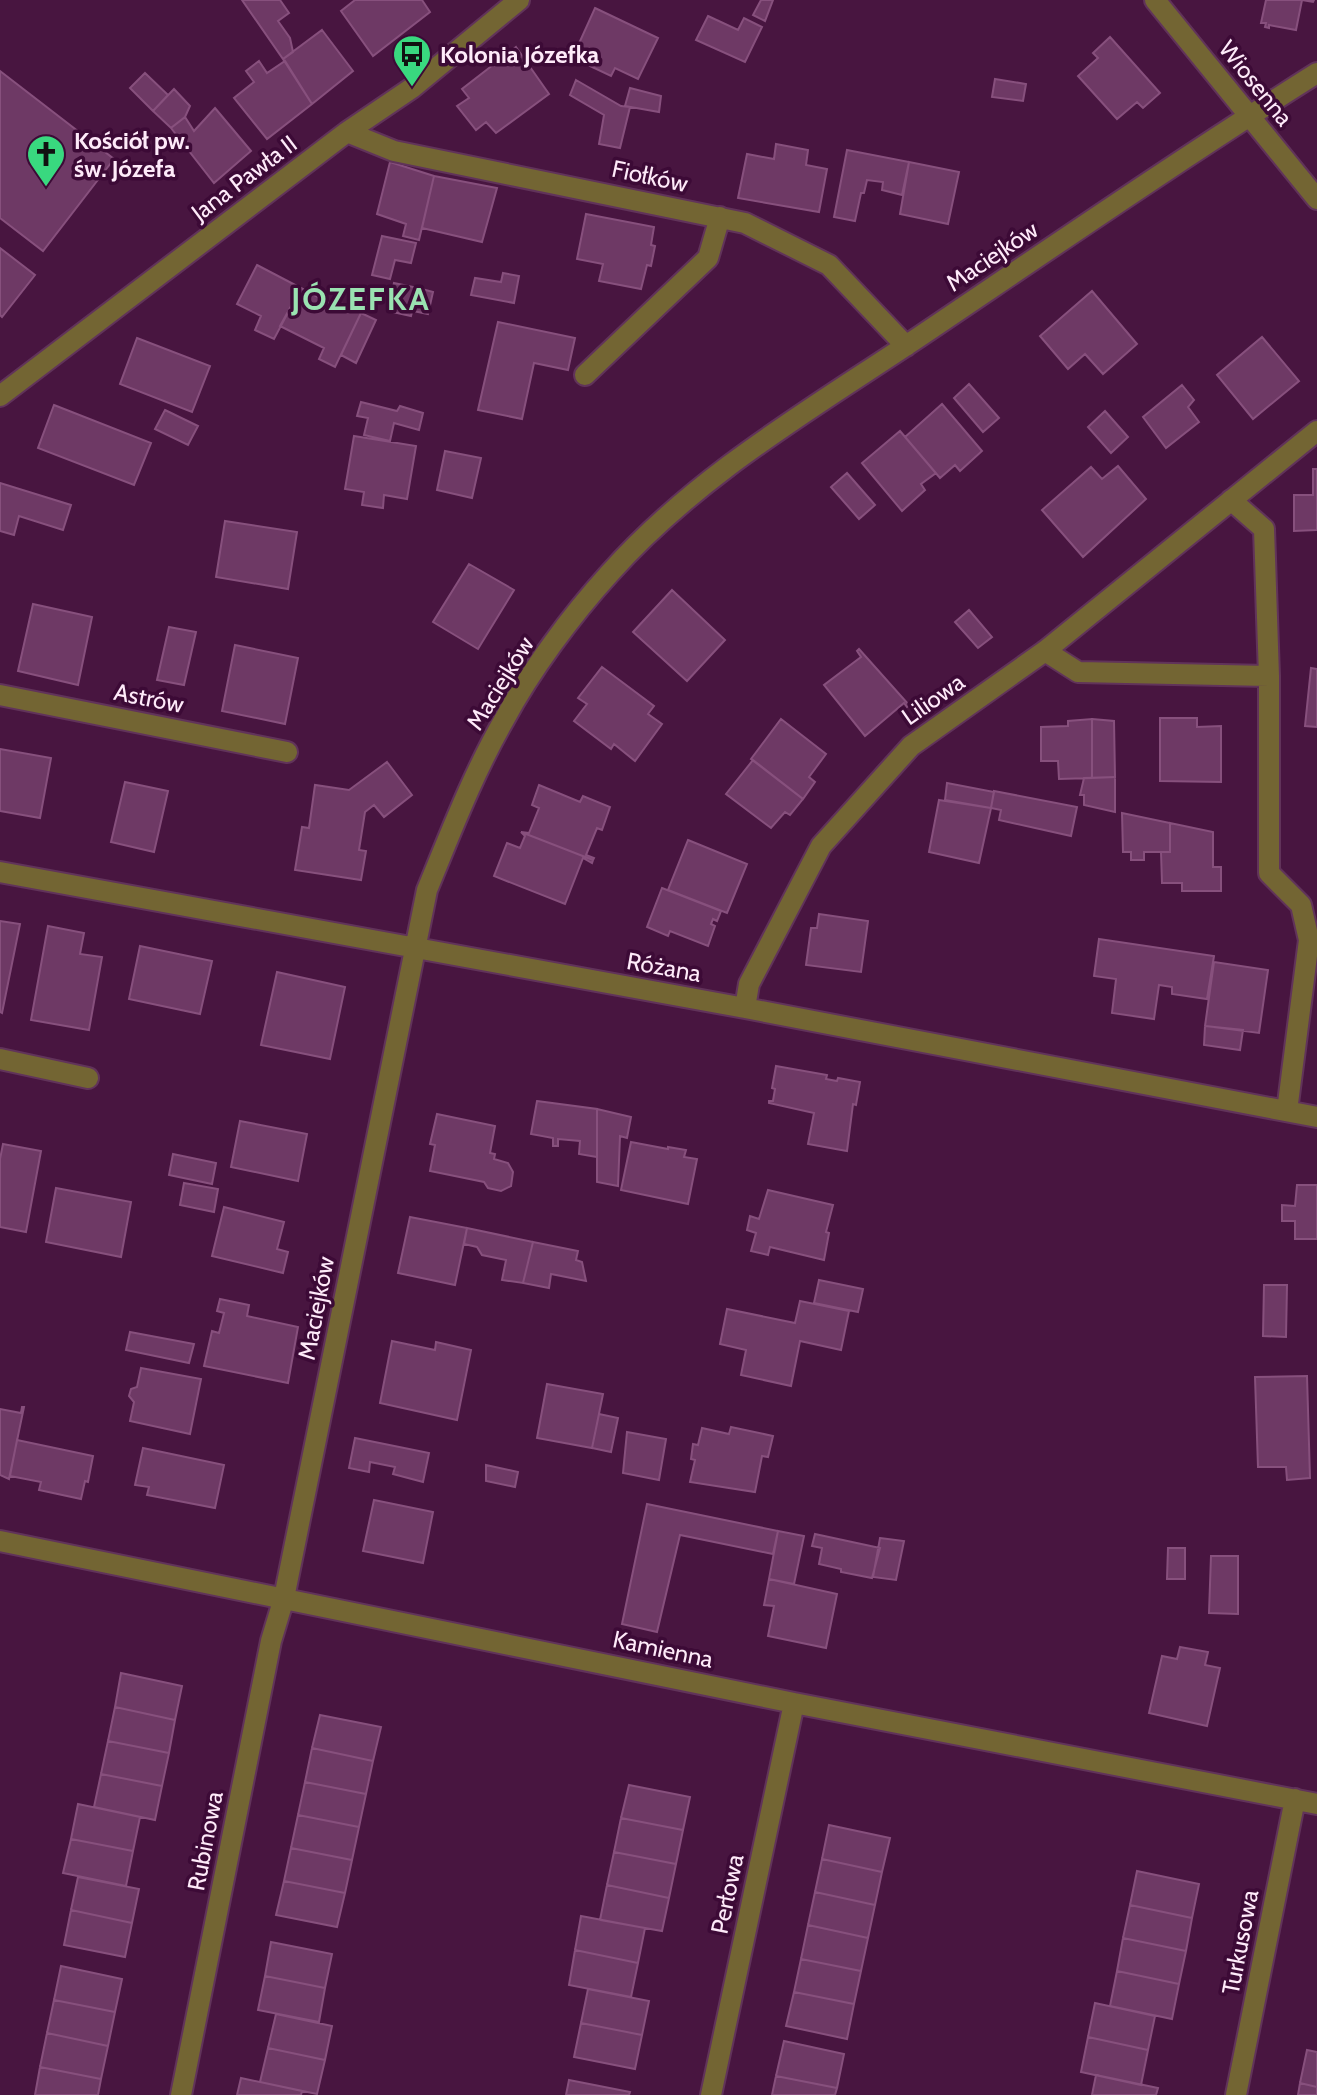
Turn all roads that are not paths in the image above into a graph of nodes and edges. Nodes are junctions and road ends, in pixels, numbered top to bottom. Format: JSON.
{"nodes":[{"id":1,"x":519,"y":0,"type":"edge"},
{"id":2,"x":1155,"y":0,"type":"edge"},
{"id":3,"x":1317,"y":73,"type":"edge"},
{"id":4,"x":1248,"y":116,"type":"junction"},
{"id":5,"x":347,"y":132,"type":"junction"},
{"id":6,"x":1317,"y":199,"type":"edge"},
{"id":7,"x":720,"y":217,"type":"junction"},
{"id":8,"x":906,"y":346,"type":"junction"},
{"id":9,"x":585,"y":375,"type":"dead end"},
{"id":10,"x":0,"y":396,"type":"edge"},
{"id":11,"x":1317,"y":431,"type":"edge"},
{"id":12,"x":1231,"y":500,"type":"junction"},
{"id":13,"x":1045,"y":651,"type":"junction"},
{"id":14,"x":1269,"y":676,"type":"junction"},
{"id":15,"x":0,"y":695,"type":"edge"},
{"id":16,"x":287,"y":752,"type":"dead end"},
{"id":17,"x":0,"y":872,"type":"edge"},
{"id":18,"x":416,"y":948,"type":"junction"},
{"id":19,"x":745,"y":1008,"type":"junction"},
{"id":20,"x":0,"y":1059,"type":"edge"},
{"id":21,"x":88,"y":1078,"type":"dead end"},
{"id":22,"x":1287,"y":1111,"type":"junction"},
{"id":23,"x":1317,"y":1117,"type":"edge"},
{"id":24,"x":0,"y":1541,"type":"edge"},
{"id":25,"x":284,"y":1598,"type":"junction"},
{"id":26,"x":794,"y":1703,"type":"junction"},
{"id":27,"x":1295,"y":1799,"type":"junction"},
{"id":28,"x":1317,"y":1804,"type":"edge"},
{"id":29,"x":181,"y":2095,"type":"edge"},
{"id":30,"x":711,"y":2095,"type":"edge"},
{"id":31,"x":1236,"y":2095,"type":"edge"}],
"edges":[{"from":1,"to":5,"type":"street","name":"Jana Pawła II"},
{"from":2,"to":4,"type":"street","name":"Wiosenna"},
{"from":3,"to":4,"type":"street","name":"Maciejków"},
{"from":4,"to":6,"type":"street","name":"Wiosenna"},
{"from":4,"to":8,"type":"street","name":"Maciejków"},
{"from":5,"to":7,"type":"street","name":"Fiołków"},
{"from":5,"to":10,"type":"street","name":"Jana Pawła II"},
{"from":7,"to":8,"type":"street","name":"Fiołków"},
{"from":7,"to":9,"type":"street"},
{"from":8,"to":18,"type":"street","name":"Maciejków"},
{"from":11,"to":12,"type":"street","name":"Liliowa"},
{"from":12,"to":13,"type":"street","name":"Liliowa"},
{"from":12,"to":14,"type":"street"},
{"from":13,"to":14,"type":"street"},
{"from":13,"to":19,"type":"street","name":"Liliowa"},
{"from":14,"to":22,"type":"street"},
{"from":15,"to":16,"type":"street","name":"Astrów"},
{"from":17,"to":18,"type":"street","name":"Różana"},
{"from":18,"to":19,"type":"street","name":"Różana"},
{"from":18,"to":25,"type":"street","name":"Maciejków"},
{"from":19,"to":22,"type":"street","name":"Różana"},
{"from":20,"to":21,"type":"street"},
{"from":22,"to":23,"type":"street","name":"Różana"},
{"from":24,"to":25,"type":"street","name":"Kamienna"},
{"from":25,"to":26,"type":"street","name":"Kamienna"},
{"from":25,"to":29,"type":"street","name":"Rubinowa"},
{"from":26,"to":27,"type":"street","name":"Kamienna"},
{"from":26,"to":30,"type":"street","name":"Perłowa"},
{"from":27,"to":28,"type":"street","name":"Kamienna"},
{"from":27,"to":31,"type":"street","name":"Turkusowa"}]}
